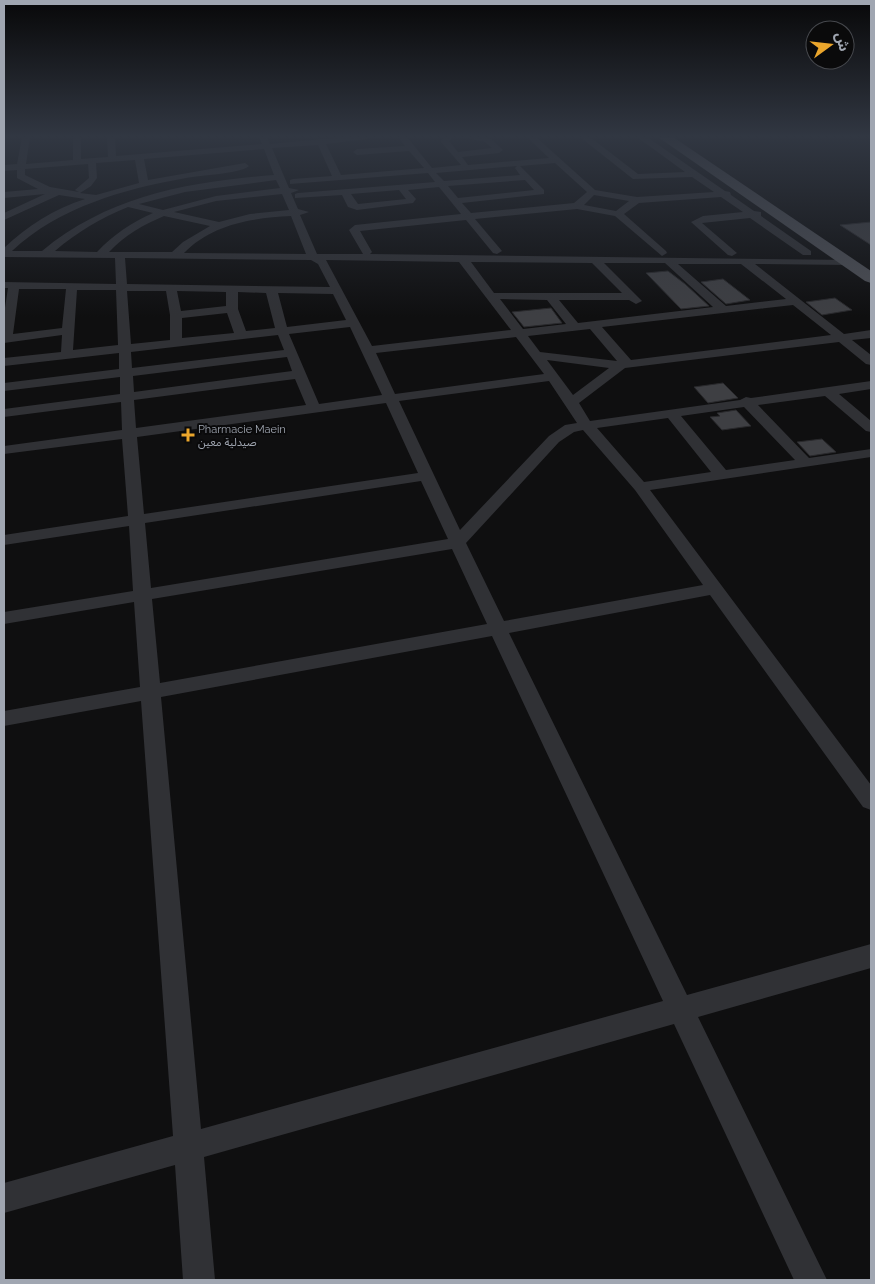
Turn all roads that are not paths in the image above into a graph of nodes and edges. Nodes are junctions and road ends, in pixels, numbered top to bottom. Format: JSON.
{"nodes":[{"id":1,"x":45,"y":197,"type":"edge"},
{"id":2,"x":93,"y":197,"type":"edge"},
{"id":3,"x":117,"y":197,"type":"edge"},
{"id":4,"x":158,"y":197,"type":"edge"},
{"id":5,"x":251,"y":197,"type":"edge"},
{"id":6,"x":287,"y":197,"type":"edge"},
{"id":7,"x":299,"y":197,"type":"edge"},
{"id":8,"x":348,"y":197,"type":"edge"},
{"id":9,"x":409,"y":197,"type":"edge"},
{"id":10,"x":453,"y":197,"type":"edge"},
{"id":11,"x":499,"y":197,"type":"edge"},
{"id":12,"x":587,"y":197,"type":"edge"},
{"id":13,"x":620,"y":197,"type":"edge"},
{"id":14,"x":691,"y":197,"type":"edge"},
{"id":15,"x":727,"y":197,"type":"edge"},
{"id":16,"x":751,"y":197,"type":"edge"},
{"id":17,"x":99,"y":198,"type":"junction"},
{"id":18,"x":637,"y":200,"type":"junction"},
{"id":19,"x":456,"y":201,"type":"junction"},
{"id":20,"x":134,"y":203,"type":"junction"},
{"id":21,"x":577,"y":206,"type":"junction"},
{"id":22,"x":19,"y":209,"type":"junction"},
{"id":23,"x":4,"y":210,"type":"edge"},
{"id":24,"x":175,"y":212,"type":"junction"},
{"id":25,"x":293,"y":213,"type":"junction"},
{"id":26,"x":774,"y":213,"type":"junction"},
{"id":27,"x":618,"y":214,"type":"junction"},
{"id":28,"x":752,"y":215,"type":"junction"},
{"id":29,"x":54,"y":216,"type":"junction"},
{"id":30,"x":468,"y":216,"type":"junction"},
{"id":31,"x":4,"y":217,"type":"edge"},
{"id":32,"x":228,"y":221,"type":"junction"},
{"id":33,"x":218,"y":225,"type":"junction"},
{"id":34,"x":497,"y":251,"type":"junction"},
{"id":35,"x":367,"y":252,"type":"junction"},
{"id":36,"x":4,"y":253,"type":"edge"},
{"id":37,"x":732,"y":253,"type":"junction"},
{"id":38,"x":807,"y":253,"type":"junction"},
{"id":39,"x":835,"y":253,"type":"junction"},
{"id":40,"x":320,"y":254,"type":"junction"},
{"id":41,"x":44,"y":255,"type":"junction"},
{"id":42,"x":98,"y":256,"type":"junction"},
{"id":43,"x":116,"y":256,"type":"junction"},
{"id":44,"x":174,"y":256,"type":"junction"},
{"id":45,"x":665,"y":257,"type":"junction"},
{"id":46,"x":463,"y":259,"type":"junction"},
{"id":47,"x":595,"y":260,"type":"junction"},
{"id":48,"x":744,"y":261,"type":"junction"},
{"id":49,"x":848,"y":262,"type":"junction"},
{"id":50,"x":871,"y":278,"type":"edge"},
{"id":51,"x":9,"y":285,"type":"edge"},
{"id":52,"x":72,"y":287,"type":"junction"},
{"id":53,"x":122,"y":288,"type":"junction"},
{"id":54,"x":170,"y":288,"type":"junction"},
{"id":55,"x":232,"y":289,"type":"junction"},
{"id":56,"x":271,"y":290,"type":"junction"},
{"id":57,"x":337,"y":290,"type":"junction"},
{"id":58,"x":491,"y":296,"type":"junction"},
{"id":59,"x":551,"y":297,"type":"junction"},
{"id":60,"x":632,"y":297,"type":"junction"},
{"id":61,"x":793,"y":302,"type":"junction"},
{"id":62,"x":232,"y":309,"type":"junction"},
{"id":63,"x":722,"y":309,"type":"junction"},
{"id":64,"x":176,"y":315,"type":"junction"},
{"id":65,"x":652,"y":318,"type":"junction"},
{"id":66,"x":353,"y":323,"type":"junction"},
{"id":67,"x":593,"y":325,"type":"junction"},
{"id":68,"x":576,"y":328,"type":"junction"},
{"id":69,"x":68,"y":331,"type":"junction"},
{"id":70,"x":282,"y":331,"type":"junction"},
{"id":71,"x":519,"y":334,"type":"junction"},
{"id":72,"x":871,"y":334,"type":"edge"},
{"id":73,"x":241,"y":336,"type":"junction"},
{"id":74,"x":842,"y":338,"type":"junction"},
{"id":75,"x":5,"y":339,"type":"edge"},
{"id":76,"x":176,"y":343,"type":"junction"},
{"id":77,"x":124,"y":348,"type":"junction"},
{"id":78,"x":368,"y":350,"type":"junction"},
{"id":79,"x":292,"y":353,"type":"junction"},
{"id":80,"x":67,"y":355,"type":"junction"},
{"id":81,"x":535,"y":355,"type":"junction"},
{"id":82,"x":871,"y":361,"type":"edge"},
{"id":83,"x":4,"y":362,"type":"edge"},
{"id":84,"x":625,"y":365,"type":"junction"},
{"id":85,"x":125,"y":373,"type":"junction"},
{"id":86,"x":301,"y":374,"type":"junction"},
{"id":87,"x":551,"y":377,"type":"junction"},
{"id":88,"x":871,"y":385,"type":"edge"},
{"id":89,"x":4,"y":387,"type":"edge"},
{"id":90,"x":828,"y":391,"type":"junction"},
{"id":91,"x":127,"y":397,"type":"junction"},
{"id":92,"x":390,"y":397,"type":"junction"},
{"id":93,"x":746,"y":401,"type":"junction"},
{"id":94,"x":572,"y":402,"type":"junction"},
{"id":95,"x":314,"y":407,"type":"junction"},
{"id":96,"x":670,"y":412,"type":"junction"},
{"id":97,"x":4,"y":413,"type":"edge"},
{"id":98,"x":586,"y":424,"type":"junction"},
{"id":99,"x":871,"y":428,"type":"edge"},
{"id":100,"x":129,"y":432,"type":"junction"},
{"id":101,"x":4,"y":450,"type":"edge"},
{"id":102,"x":871,"y":453,"type":"edge"},
{"id":103,"x":806,"y":463,"type":"junction"},
{"id":104,"x":722,"y":475,"type":"junction"},
{"id":105,"x":425,"y":476,"type":"junction"},
{"id":106,"x":640,"y":487,"type":"junction"},
{"id":107,"x":136,"y":520,"type":"junction"},
{"id":108,"x":4,"y":540,"type":"edge"},
{"id":109,"x":457,"y":543,"type":"junction"},
{"id":110,"x":714,"y":589,"type":"junction"},
{"id":111,"x":142,"y":594,"type":"junction"},
{"id":112,"x":4,"y":618,"type":"edge"},
{"id":113,"x":498,"y":629,"type":"junction"},
{"id":114,"x":150,"y":692,"type":"junction"},
{"id":115,"x":4,"y":719,"type":"edge"},
{"id":116,"x":871,"y":801,"type":"edge"},
{"id":117,"x":871,"y":956,"type":"edge"},
{"id":118,"x":680,"y":1009,"type":"junction"},
{"id":119,"x":188,"y":1146,"type":"junction"},
{"id":120,"x":4,"y":1198,"type":"edge"},
{"id":121,"x":199,"y":1280,"type":"edge"},
{"id":122,"x":811,"y":1280,"type":"edge"}],
"edges":[{"from":1,"to":22,"type":"street"},
{"from":2,"to":17,"type":"street"},
{"from":3,"to":20,"type":"street"},
{"from":4,"to":20,"type":"street"},
{"from":5,"to":24,"type":"street"},
{"from":6,"to":25,"type":"street"},
{"from":7,"to":25,"type":"street"},
{"from":8,"to":9,"type":"street"},
{"from":10,"to":19,"type":"street"},
{"from":11,"to":19,"type":"street"},
{"from":12,"to":21,"type":"street"},
{"from":13,"to":18,"type":"street"},
{"from":14,"to":18,"type":"street"},
{"from":15,"to":28,"type":"street"},
{"from":16,"to":26,"type":"main road"},
{"from":17,"to":20,"type":"street"},
{"from":17,"to":29,"type":"street"},
{"from":18,"to":27,"type":"street"},
{"from":19,"to":30,"type":"street"},
{"from":20,"to":24,"type":"street"},
{"from":20,"to":41,"type":"street"},
{"from":21,"to":27,"type":"street"},
{"from":21,"to":30,"type":"street"},
{"from":22,"to":23,"type":"street"},
{"from":22,"to":29,"type":"street"},
{"from":22,"to":31,"type":"street"},
{"from":24,"to":32,"type":"street"},
{"from":24,"to":33,"type":"street"},
{"from":24,"to":42,"type":"street"},
{"from":24,"to":43,"type":"street"},
{"from":25,"to":32,"type":"street"},
{"from":25,"to":40,"type":"street"},
{"from":26,"to":28,"type":"street"},
{"from":26,"to":39,"type":"main road"},
{"from":27,"to":45,"type":"street"},
{"from":28,"to":37,"type":"street"},
{"from":28,"to":38,"type":"street"},
{"from":29,"to":36,"type":"street"},
{"from":30,"to":34,"type":"street"},
{"from":30,"to":35,"type":"street"},
{"from":32,"to":33,"type":"street"},
{"from":33,"to":44,"type":"street"},
{"from":34,"to":35,"type":"street"},
{"from":34,"to":45,"type":"street"},
{"from":35,"to":40,"type":"street"},
{"from":36,"to":41,"type":"street"},
{"from":37,"to":38,"type":"street"},
{"from":37,"to":45,"type":"street"},
{"from":38,"to":39,"type":"street"},
{"from":39,"to":49,"type":"main road"},
{"from":40,"to":44,"type":"street"},
{"from":40,"to":46,"type":"street"},
{"from":40,"to":57,"type":"street"},
{"from":41,"to":42,"type":"street"},
{"from":42,"to":43,"type":"street"},
{"from":43,"to":44,"type":"street"},
{"from":43,"to":53,"type":"street"},
{"from":45,"to":47,"type":"street"},
{"from":45,"to":48,"type":"street"},
{"from":45,"to":63,"type":"street"},
{"from":46,"to":47,"type":"street"},
{"from":46,"to":58,"type":"street"},
{"from":47,"to":60,"type":"street"},
{"from":48,"to":49,"type":"street"},
{"from":48,"to":61,"type":"street"},
{"from":49,"to":50,"type":"main road"},
{"from":51,"to":52,"type":"street"},
{"from":51,"to":75,"type":"street"},
{"from":52,"to":53,"type":"street"},
{"from":52,"to":69,"type":"street"},
{"from":53,"to":54,"type":"street"},
{"from":53,"to":77,"type":"street"},
{"from":54,"to":55,"type":"street"},
{"from":54,"to":64,"type":"street"},
{"from":55,"to":56,"type":"street"},
{"from":55,"to":62,"type":"street"},
{"from":56,"to":57,"type":"street"},
{"from":56,"to":70,"type":"street"},
{"from":57,"to":66,"type":"street"},
{"from":58,"to":59,"type":"street"},
{"from":58,"to":71,"type":"street"},
{"from":59,"to":60,"type":"street"},
{"from":59,"to":68,"type":"street"},
{"from":60,"to":65,"type":"street"},
{"from":61,"to":63,"type":"street"},
{"from":61,"to":74,"type":"street"},
{"from":62,"to":64,"type":"street"},
{"from":62,"to":73,"type":"street"},
{"from":63,"to":65,"type":"street"},
{"from":64,"to":76,"type":"street"},
{"from":65,"to":67,"type":"street"},
{"from":66,"to":70,"type":"street"},
{"from":66,"to":78,"type":"street"},
{"from":67,"to":68,"type":"street"},
{"from":67,"to":84,"type":"street"},
{"from":68,"to":71,"type":"street"},
{"from":69,"to":75,"type":"street"},
{"from":69,"to":80,"type":"street"},
{"from":70,"to":73,"type":"street"},
{"from":70,"to":79,"type":"street"},
{"from":71,"to":78,"type":"street"},
{"from":71,"to":81,"type":"street"},
{"from":72,"to":74,"type":"street"},
{"from":73,"to":76,"type":"street"},
{"from":74,"to":82,"type":"street"},
{"from":74,"to":84,"type":"street"},
{"from":76,"to":77,"type":"street"},
{"from":77,"to":80,"type":"street"},
{"from":77,"to":85,"type":"street"},
{"from":78,"to":92,"type":"street"},
{"from":79,"to":85,"type":"street"},
{"from":79,"to":86,"type":"street"},
{"from":80,"to":83,"type":"street"},
{"from":81,"to":84,"type":"street"},
{"from":81,"to":87,"type":"street"},
{"from":84,"to":94,"type":"street"},
{"from":85,"to":89,"type":"street"},
{"from":85,"to":91,"type":"street"},
{"from":86,"to":91,"type":"street"},
{"from":86,"to":95,"type":"street"},
{"from":87,"to":92,"type":"street"},
{"from":87,"to":94,"type":"street"},
{"from":88,"to":90,"type":"street"},
{"from":90,"to":93,"type":"street"},
{"from":90,"to":99,"type":"street"},
{"from":91,"to":97,"type":"street"},
{"from":91,"to":100,"type":"street"},
{"from":92,"to":95,"type":"street"},
{"from":92,"to":105,"type":"street"},
{"from":93,"to":96,"type":"street"},
{"from":93,"to":103,"type":"street"},
{"from":94,"to":98,"type":"street"},
{"from":95,"to":100,"type":"street"},
{"from":96,"to":98,"type":"street"},
{"from":96,"to":104,"type":"street"},
{"from":98,"to":106,"type":"street"},
{"from":98,"to":109,"type":"street"},
{"from":100,"to":101,"type":"street"},
{"from":100,"to":107,"type":"street"},
{"from":102,"to":103,"type":"street"},
{"from":103,"to":104,"type":"street"},
{"from":104,"to":106,"type":"street"},
{"from":105,"to":107,"type":"street"},
{"from":105,"to":109,"type":"street"},
{"from":106,"to":110,"type":"street"},
{"from":107,"to":108,"type":"street"},
{"from":107,"to":111,"type":"street"},
{"from":109,"to":111,"type":"street"},
{"from":109,"to":113,"type":"street"},
{"from":110,"to":113,"type":"street"},
{"from":110,"to":116,"type":"street"},
{"from":111,"to":112,"type":"street"},
{"from":111,"to":114,"type":"street"},
{"from":113,"to":114,"type":"street"},
{"from":113,"to":118,"type":"street"},
{"from":114,"to":115,"type":"street"},
{"from":114,"to":119,"type":"street"},
{"from":117,"to":118,"type":"street"},
{"from":118,"to":119,"type":"street"},
{"from":118,"to":122,"type":"street"},
{"from":119,"to":120,"type":"street"},
{"from":119,"to":121,"type":"street"}]}
